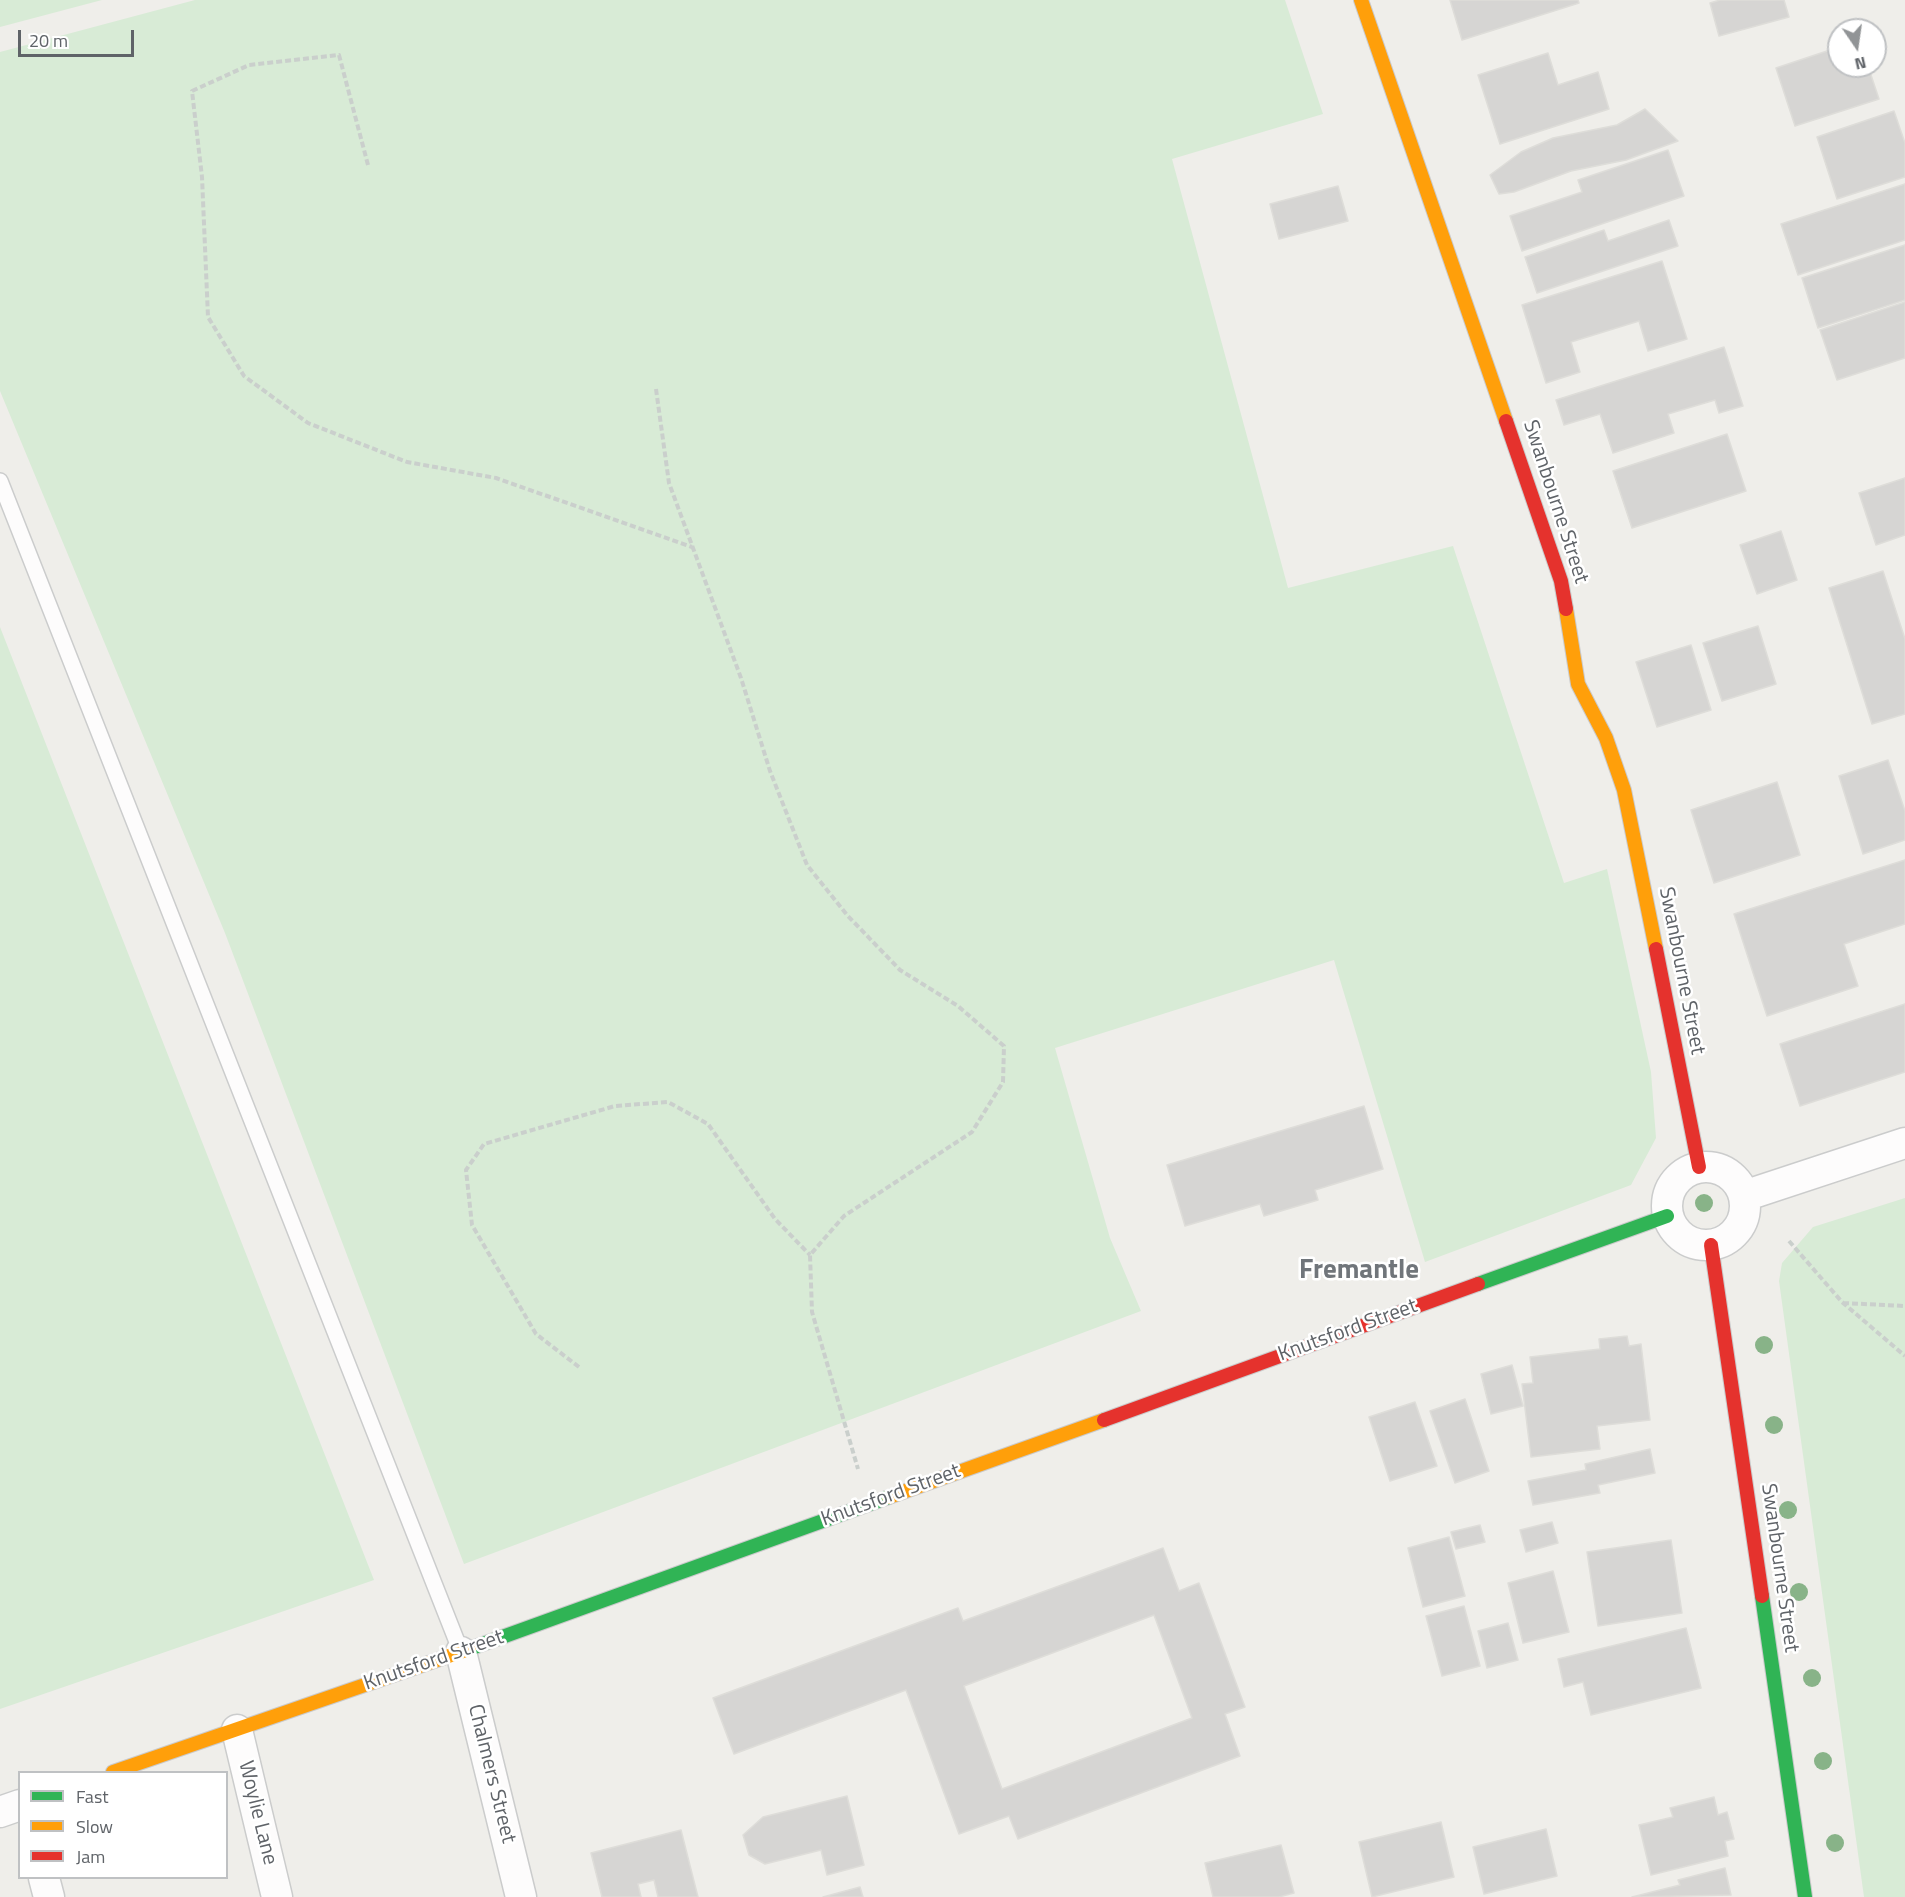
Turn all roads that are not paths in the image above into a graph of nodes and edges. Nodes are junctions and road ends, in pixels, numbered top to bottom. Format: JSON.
{"nodes":[{"id":1,"x":1361,"y":0,"type":"edge"},
{"id":2,"x":0,"y":481,"type":"edge"},
{"id":3,"x":1905,"y":1143,"type":"edge"},
{"id":4,"x":1699,"y":1167,"type":"junction"},
{"id":5,"x":1744,"y":1196,"type":"junction"},
{"id":6,"x":1667,"y":1216,"type":"junction"},
{"id":7,"x":1711,"y":1245,"type":"junction"},
{"id":8,"x":461,"y":1652,"type":"junction"},
{"id":9,"x":237,"y":1730,"type":"junction"},
{"id":10,"x":119,"y":1771,"type":"edge"},
{"id":11,"x":18,"y":1806,"type":"edge"},
{"id":12,"x":0,"y":1812,"type":"edge"},
{"id":13,"x":44,"y":1879,"type":"edge"},
{"id":14,"x":49,"y":1897,"type":"edge"},
{"id":15,"x":277,"y":1897,"type":"edge"},
{"id":16,"x":521,"y":1897,"type":"edge"},
{"id":17,"x":1805,"y":1897,"type":"edge"}],
"edges":[{"from":1,"to":4,"type":"street","name":"Swanbourne Street"},
{"from":2,"to":8,"type":"lane"},
{"from":3,"to":5,"type":"street"},
{"from":4,"to":5,"type":"street"},
{"from":4,"to":6,"type":"street"},
{"from":5,"to":7,"type":"street"},
{"from":6,"to":7,"type":"street"},
{"from":6,"to":8,"type":"street","name":"Knutsford Street"},
{"from":7,"to":17,"type":"street","name":"Swanbourne Street"},
{"from":8,"to":9,"type":"street","name":"Knutsford Street"},
{"from":8,"to":16,"type":"street","name":"Chalmers Street"},
{"from":9,"to":10,"type":"street","name":"Knutsford Street"},
{"from":9,"to":15,"type":"street","name":"Woylie Lane"},
{"from":11,"to":12,"type":"street"},
{"from":13,"to":14,"type":"street"}]}
